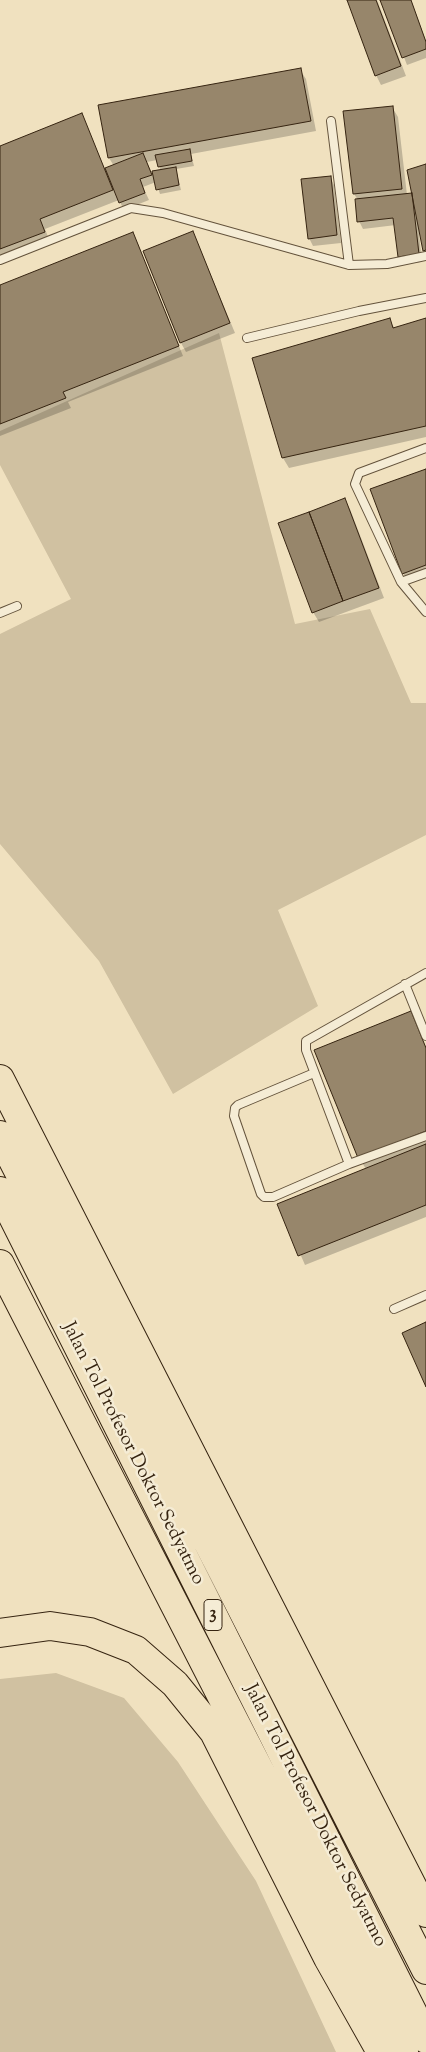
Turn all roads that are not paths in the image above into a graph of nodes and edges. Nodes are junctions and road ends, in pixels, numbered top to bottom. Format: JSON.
{"nodes":[{"id":1,"x":330,"y":121,"type":"dead end"},
{"id":2,"x":426,"y":256,"type":"edge"},
{"id":3,"x":0,"y":260,"type":"edge"},
{"id":4,"x":349,"y":265,"type":"junction"},
{"id":5,"x":426,"y":298,"type":"edge"},
{"id":6,"x":246,"y":338,"type":"dead end"},
{"id":7,"x":426,"y":448,"type":"edge"},
{"id":8,"x":426,"y":573,"type":"edge"},
{"id":9,"x":401,"y":582,"type":"junction"},
{"id":10,"x":16,"y":606,"type":"dead end"},
{"id":11,"x":426,"y":612,"type":"edge"},
{"id":12,"x":0,"y":613,"type":"edge"},
{"id":13,"x":426,"y":973,"type":"edge"},
{"id":14,"x":405,"y":984,"type":"junction"},
{"id":15,"x":426,"y":1036,"type":"edge"},
{"id":16,"x":314,"y":1073,"type":"junction"},
{"id":17,"x":0,"y":1080,"type":"edge"},
{"id":18,"x":0,"y":1135,"type":"edge"},
{"id":19,"x":426,"y":1136,"type":"edge"},
{"id":20,"x":349,"y":1164,"type":"junction"},
{"id":21,"x":0,"y":1191,"type":"edge"},
{"id":22,"x":0,"y":1264,"type":"edge"},
{"id":23,"x":426,"y":1294,"type":"edge"},
{"id":24,"x":394,"y":1309,"type":"dead end"},
{"id":25,"x":0,"y":1633,"type":"edge"},
{"id":26,"x":426,"y":1914,"type":"edge"},
{"id":27,"x":426,"y":1970,"type":"edge"},
{"id":28,"x":426,"y":2039,"type":"edge"},
{"id":29,"x":381,"y":2052,"type":"edge"},
{"id":30,"x":404,"y":2052,"type":"edge"}],
"edges":[{"from":1,"to":4,"type":"lane"},
{"from":2,"to":4,"type":"lane"},
{"from":3,"to":4,"type":"lane"},
{"from":5,"to":6,"type":"lane"},
{"from":7,"to":9,"type":"lane"},
{"from":8,"to":9,"type":"lane"},
{"from":9,"to":11,"type":"lane"},
{"from":10,"to":12,"type":"lane"},
{"from":13,"to":14,"type":"lane"},
{"from":14,"to":15,"type":"lane"},
{"from":14,"to":16,"type":"lane"},
{"from":16,"to":20,"type":"lane"},
{"from":16,"to":20,"type":"lane"},
{"from":17,"to":26,"type":"highway"},
{"from":18,"to":27,"type":"highway","name":"Jalan Tol Profesor Doktor Sedyatmo","number":"3"},
{"from":19,"to":20,"type":"lane"},
{"from":21,"to":28,"type":"highway","name":"Jalan Tol Profesor Doktor Sedyatmo","number":"3"},
{"from":22,"to":30,"type":"highway","name":"Jalan Tol Profesor Doktor Sedyatmo","number":"3"},
{"from":23,"to":24,"type":"lane"},
{"from":25,"to":29,"type":"highway"}]}
